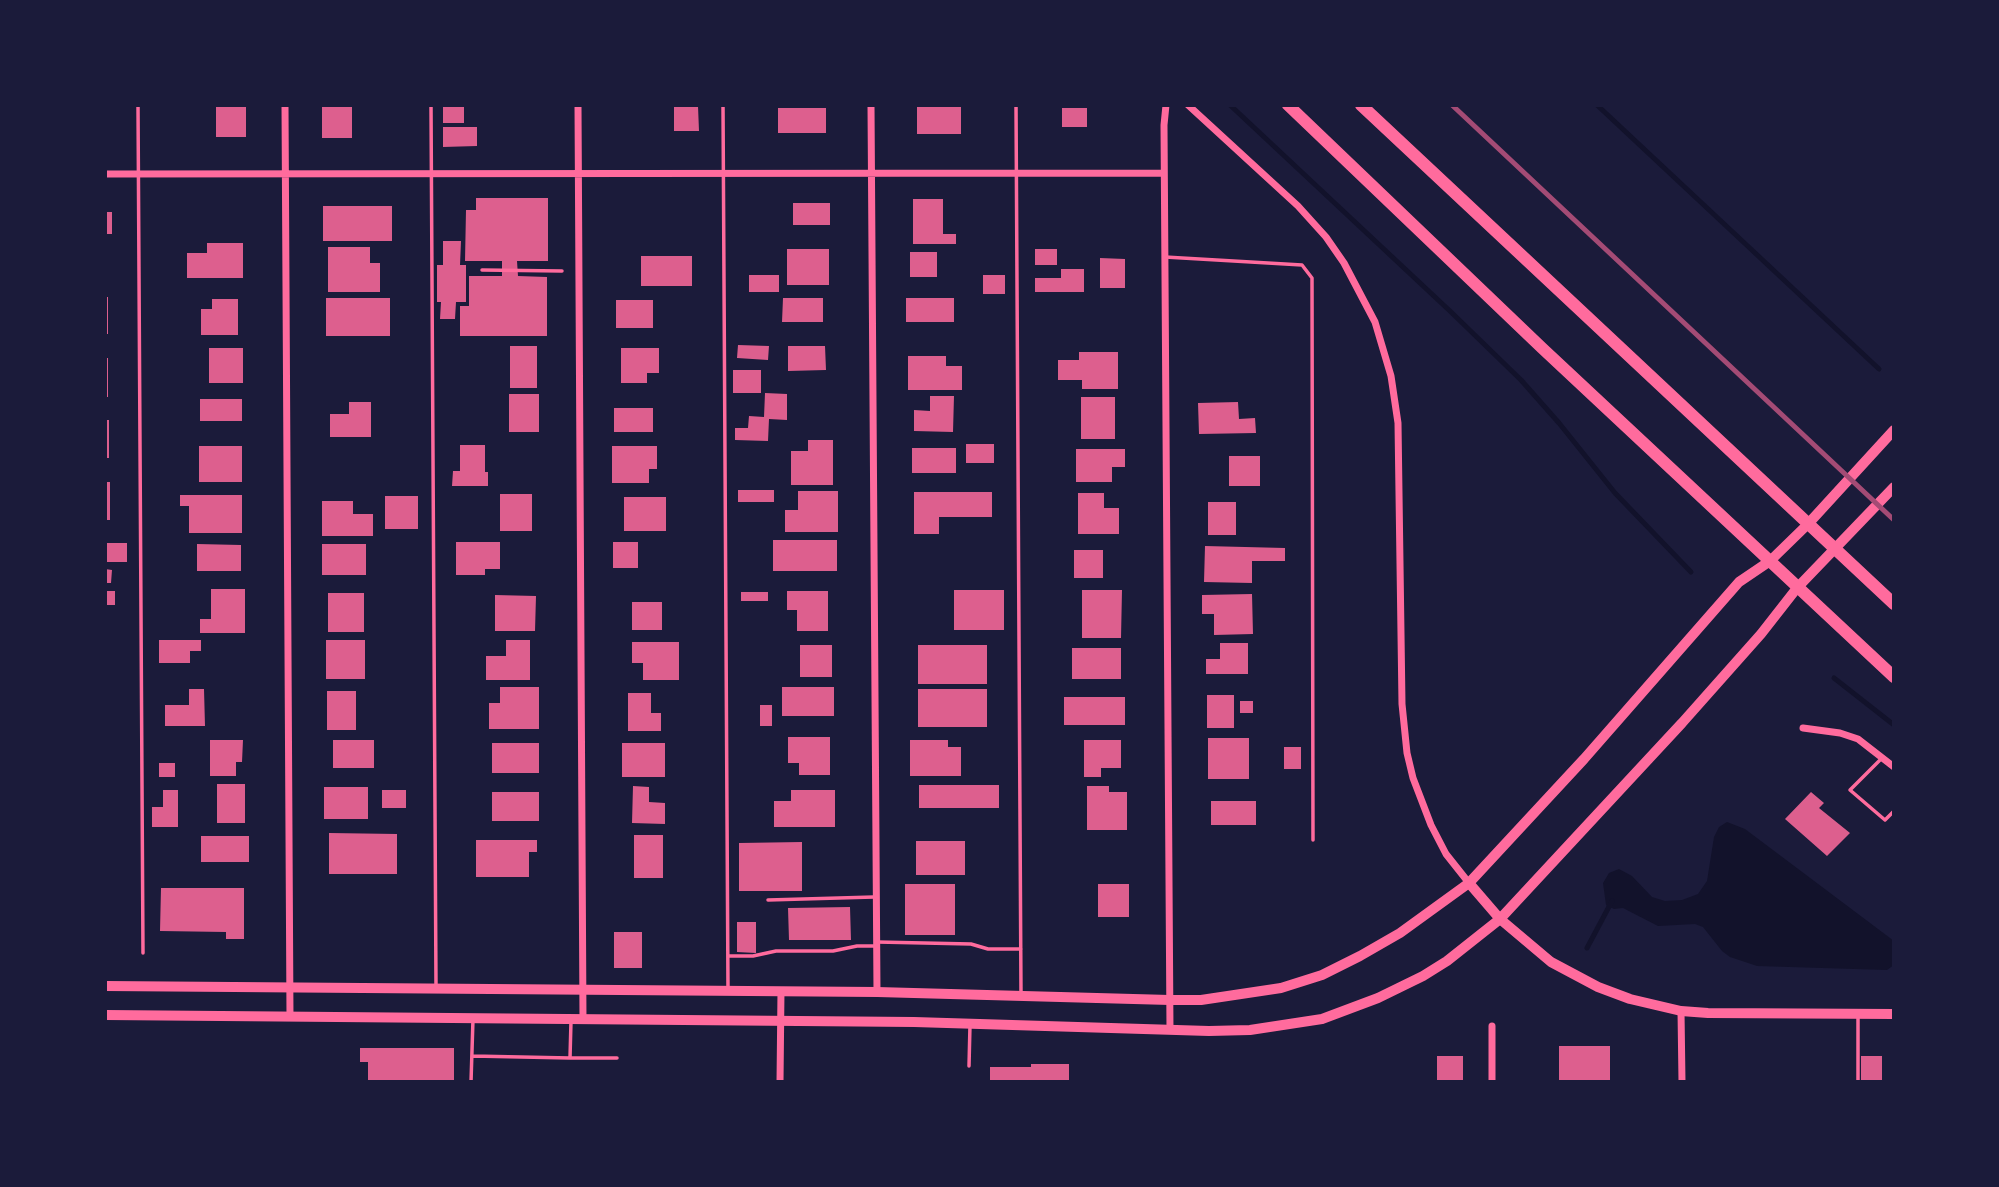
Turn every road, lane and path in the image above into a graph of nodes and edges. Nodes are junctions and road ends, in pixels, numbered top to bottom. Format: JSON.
{"nodes":[{"id":1,"x":138,"y":105,"type":"edge"},
{"id":2,"x":285,"y":105,"type":"edge"},
{"id":3,"x":431,"y":105,"type":"edge"},
{"id":4,"x":578,"y":105,"type":"edge"},
{"id":5,"x":723,"y":105,"type":"edge"},
{"id":6,"x":871,"y":105,"type":"edge"},
{"id":7,"x":1016,"y":105,"type":"edge"},
{"id":8,"x":1166,"y":105,"type":"edge"},
{"id":9,"x":1188,"y":105,"type":"edge"},
{"id":10,"x":1288,"y":105,"type":"edge"},
{"id":11,"x":1362,"y":105,"type":"edge"},
{"id":12,"x":871,"y":172,"type":"junction"},
{"id":13,"x":579,"y":173,"type":"junction"},
{"id":14,"x":723,"y":173,"type":"junction"},
{"id":15,"x":1016,"y":173,"type":"junction"},
{"id":16,"x":1164,"y":173,"type":"junction"},
{"id":17,"x":105,"y":174,"type":"edge"},
{"id":18,"x":139,"y":174,"type":"junction"},
{"id":19,"x":285,"y":174,"type":"junction"},
{"id":20,"x":431,"y":174,"type":"junction"},
{"id":21,"x":1165,"y":257,"type":"junction"},
{"id":22,"x":482,"y":270,"type":"dead end"},
{"id":23,"x":562,"y":271,"type":"dead end"},
{"id":24,"x":1894,"y":430,"type":"edge"},
{"id":25,"x":1894,"y":487,"type":"edge"},
{"id":26,"x":1808,"y":524,"type":"junction"},
{"id":27,"x":1835,"y":547,"type":"junction"},
{"id":28,"x":1770,"y":561,"type":"junction"},
{"id":29,"x":1797,"y":588,"type":"junction"},
{"id":30,"x":1894,"y":604,"type":"edge"},
{"id":31,"x":1894,"y":677,"type":"edge"},
{"id":32,"x":1803,"y":728,"type":"dead end"},
{"id":33,"x":1883,"y":758,"type":"junction"},
{"id":34,"x":1894,"y":767,"type":"edge"},
{"id":35,"x":1894,"y":811,"type":"edge"},
{"id":36,"x":1313,"y":840,"type":"dead end"},
{"id":37,"x":1469,"y":883,"type":"junction"},
{"id":38,"x":876,"y":897,"type":"junction"},
{"id":39,"x":768,"y":900,"type":"dead end"},
{"id":40,"x":1500,"y":919,"type":"junction"},
{"id":41,"x":877,"y":944,"type":"junction"},
{"id":42,"x":1021,"y":949,"type":"junction"},
{"id":43,"x":143,"y":953,"type":"dead end"},
{"id":44,"x":728,"y":956,"type":"junction"},
{"id":45,"x":105,"y":986,"type":"edge"},
{"id":46,"x":290,"y":987,"type":"junction"},
{"id":47,"x":436,"y":989,"type":"junction"},
{"id":48,"x":583,"y":990,"type":"junction"},
{"id":49,"x":729,"y":991,"type":"junction"},
{"id":50,"x":781,"y":992,"type":"junction"},
{"id":51,"x":877,"y":992,"type":"junction"},
{"id":52,"x":1021,"y":995,"type":"junction"},
{"id":53,"x":1170,"y":1000,"type":"junction"},
{"id":54,"x":1681,"y":1011,"type":"junction"},
{"id":55,"x":1858,"y":1013,"type":"junction"},
{"id":56,"x":1894,"y":1014,"type":"edge"},
{"id":57,"x":105,"y":1016,"type":"edge"},
{"id":58,"x":290,"y":1017,"type":"junction"},
{"id":59,"x":473,"y":1017,"type":"junction"},
{"id":60,"x":571,"y":1019,"type":"junction"},
{"id":61,"x":583,"y":1019,"type":"junction"},
{"id":62,"x":781,"y":1021,"type":"junction"},
{"id":63,"x":970,"y":1023,"type":"junction"},
{"id":64,"x":1492,"y":1026,"type":"dead end"},
{"id":65,"x":1170,"y":1030,"type":"junction"},
{"id":66,"x":472,"y":1056,"type":"junction"},
{"id":67,"x":570,"y":1058,"type":"junction"},
{"id":68,"x":617,"y":1058,"type":"dead end"},
{"id":69,"x":969,"y":1066,"type":"dead end"},
{"id":70,"x":471,"y":1082,"type":"edge"},
{"id":71,"x":780,"y":1082,"type":"edge"},
{"id":72,"x":1492,"y":1082,"type":"edge"},
{"id":73,"x":1682,"y":1082,"type":"edge"},
{"id":74,"x":1858,"y":1082,"type":"edge"}],
"edges":[{"from":1,"to":18,"type":"lane"},
{"from":2,"to":19,"type":"street"},
{"from":3,"to":20,"type":"lane"},
{"from":4,"to":13,"type":"street"},
{"from":5,"to":14,"type":"lane"},
{"from":6,"to":12,"type":"street"},
{"from":7,"to":15,"type":"lane"},
{"from":8,"to":16,"type":"street"},
{"from":9,"to":37,"type":"street"},
{"from":10,"to":28,"type":"highway"},
{"from":11,"to":26,"type":"highway"},
{"from":12,"to":14,"type":"street"},
{"from":12,"to":15,"type":"street"},
{"from":12,"to":38,"type":"street"},
{"from":13,"to":14,"type":"street"},
{"from":13,"to":20,"type":"street"},
{"from":13,"to":48,"type":"street"},
{"from":14,"to":44,"type":"lane"},
{"from":15,"to":16,"type":"street"},
{"from":15,"to":42,"type":"lane"},
{"from":16,"to":21,"type":"street"},
{"from":17,"to":18,"type":"street"},
{"from":18,"to":19,"type":"street"},
{"from":18,"to":43,"type":"lane"},
{"from":19,"to":20,"type":"street"},
{"from":19,"to":46,"type":"street"},
{"from":20,"to":47,"type":"lane"},
{"from":21,"to":36,"type":"lane"},
{"from":21,"to":53,"type":"street"},
{"from":22,"to":23,"type":"path"},
{"from":24,"to":26,"type":"main road"},
{"from":25,"to":27,"type":"main road"},
{"from":26,"to":27,"type":"highway"},
{"from":26,"to":28,"type":"main road"},
{"from":27,"to":29,"type":"main road"},
{"from":27,"to":30,"type":"highway"},
{"from":28,"to":29,"type":"highway"},
{"from":28,"to":37,"type":"main road"},
{"from":29,"to":31,"type":"highway"},
{"from":29,"to":40,"type":"main road"},
{"from":32,"to":33,"type":"street"},
{"from":33,"to":34,"type":"street"},
{"from":33,"to":35,"type":"lane"},
{"from":37,"to":40,"type":"street"},
{"from":37,"to":53,"type":"main road"},
{"from":38,"to":39,"type":"lane"},
{"from":38,"to":41,"type":"street"},
{"from":40,"to":54,"type":"street"},
{"from":40,"to":65,"type":"main road"},
{"from":41,"to":42,"type":"lane"},
{"from":41,"to":44,"type":"lane"},
{"from":41,"to":51,"type":"street"},
{"from":42,"to":52,"type":"lane"},
{"from":44,"to":49,"type":"lane"},
{"from":45,"to":46,"type":"main road"},
{"from":46,"to":47,"type":"main road"},
{"from":46,"to":58,"type":"street"},
{"from":47,"to":48,"type":"main road"},
{"from":48,"to":49,"type":"main road"},
{"from":48,"to":61,"type":"street"},
{"from":49,"to":50,"type":"main road"},
{"from":50,"to":51,"type":"main road"},
{"from":50,"to":62,"type":"street"},
{"from":51,"to":52,"type":"main road"},
{"from":52,"to":53,"type":"main road"},
{"from":53,"to":65,"type":"street"},
{"from":54,"to":55,"type":"street"},
{"from":54,"to":73,"type":"street"},
{"from":55,"to":56,"type":"street"},
{"from":55,"to":74,"type":"lane"},
{"from":57,"to":58,"type":"main road"},
{"from":58,"to":59,"type":"main road"},
{"from":59,"to":60,"type":"main road"},
{"from":59,"to":66,"type":"lane"},
{"from":60,"to":61,"type":"main road"},
{"from":60,"to":67,"type":"lane"},
{"from":61,"to":62,"type":"main road"},
{"from":62,"to":63,"type":"main road"},
{"from":62,"to":71,"type":"street"},
{"from":63,"to":65,"type":"main road"},
{"from":63,"to":69,"type":"lane"},
{"from":64,"to":72,"type":"street"},
{"from":66,"to":67,"type":"lane"},
{"from":66,"to":70,"type":"lane"},
{"from":67,"to":68,"type":"lane"}]}
